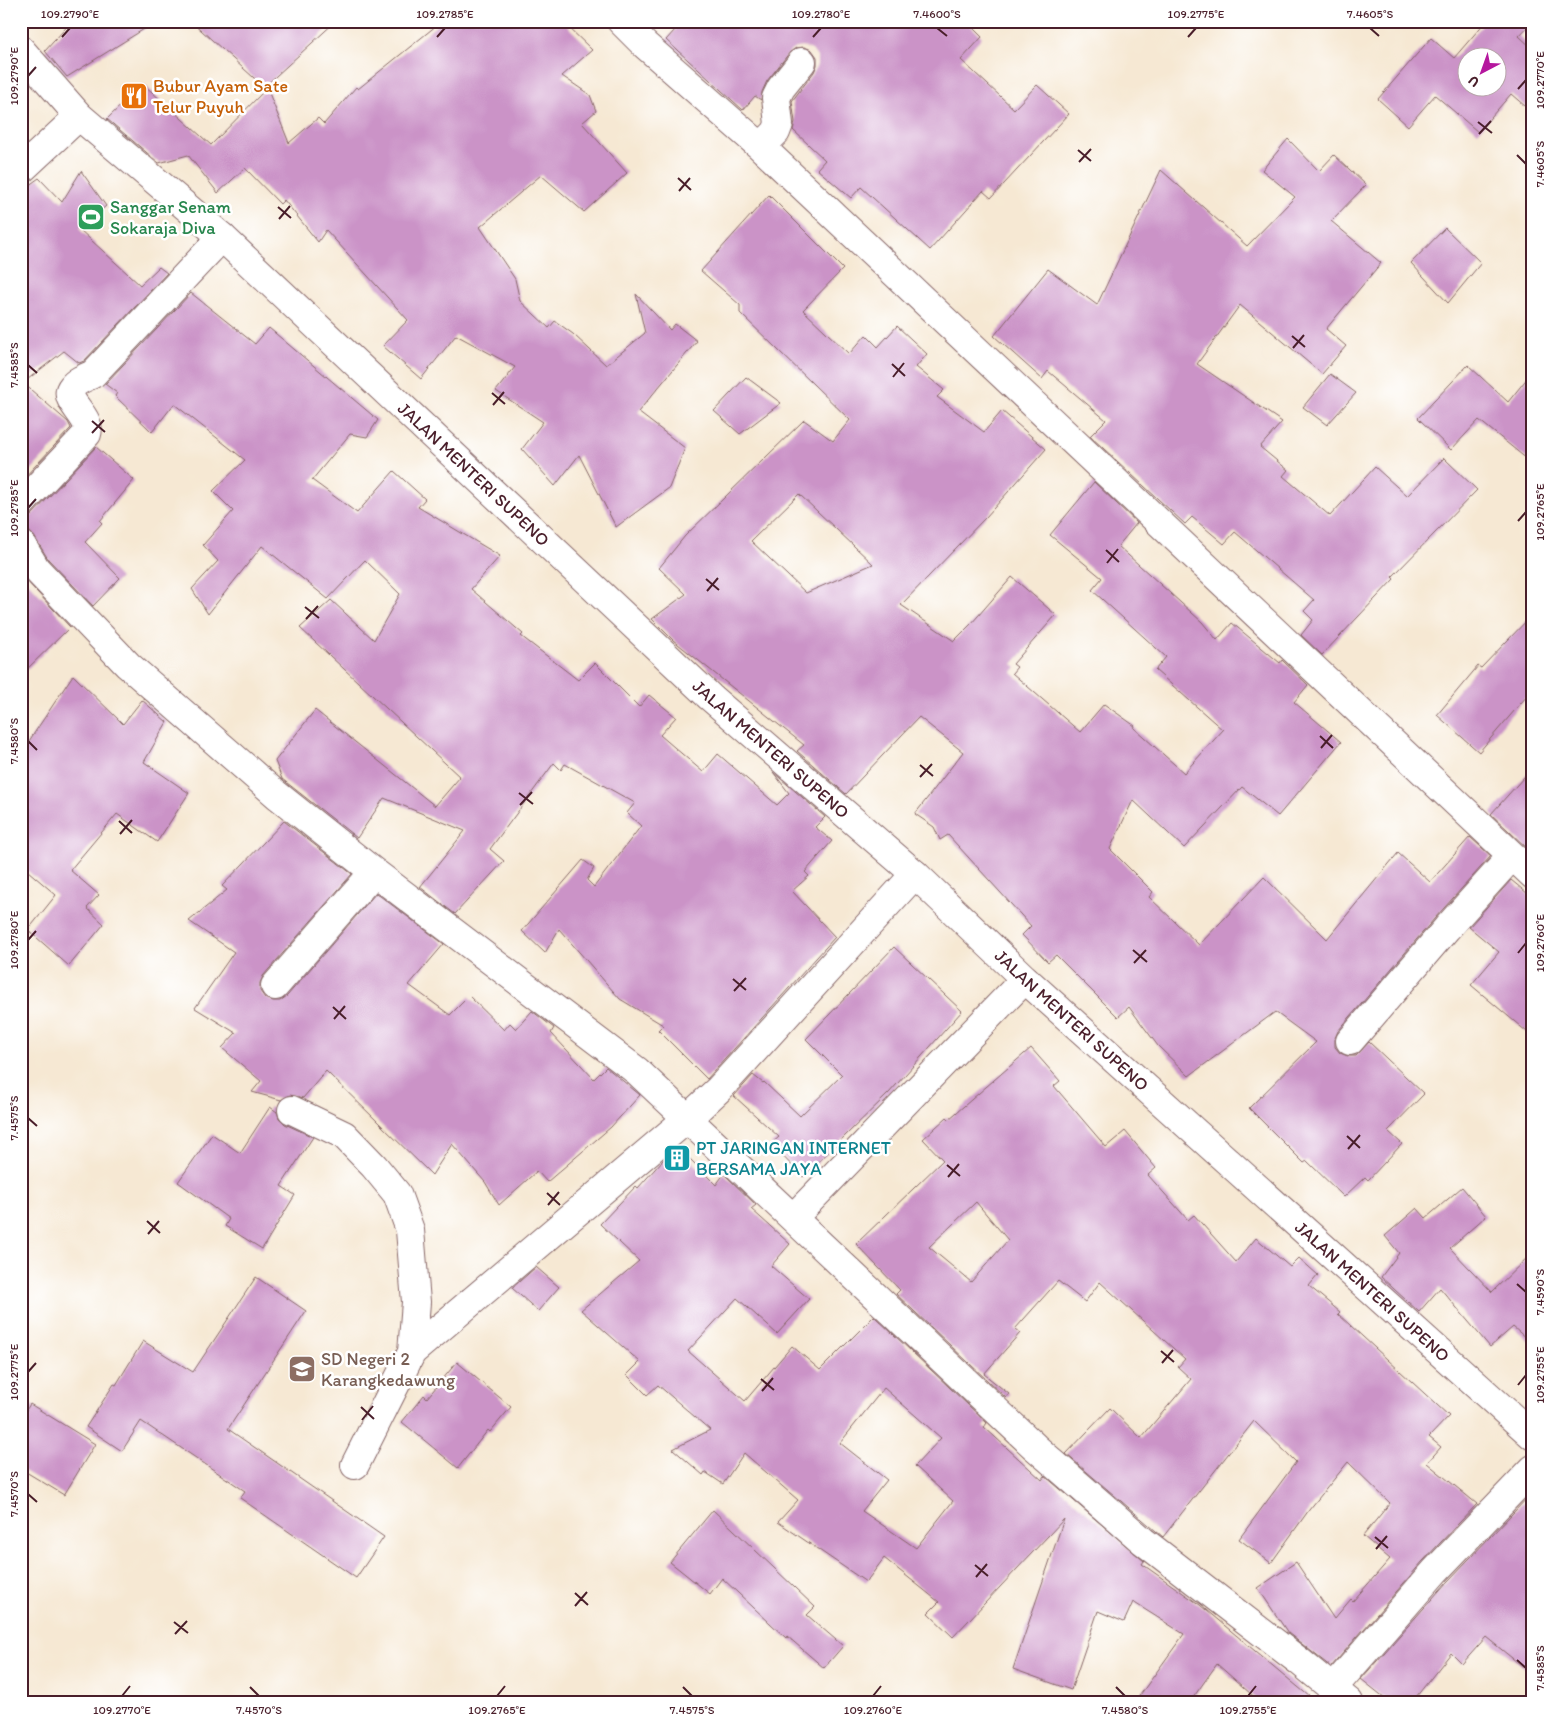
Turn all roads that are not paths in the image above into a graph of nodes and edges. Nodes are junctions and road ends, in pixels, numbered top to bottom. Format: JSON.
{"nodes":[{"id":1,"x":621,"y":21,"type":"edge"},
{"id":2,"x":21,"y":50,"type":"edge"},
{"id":3,"x":802,"y":62,"type":"dead end"},
{"id":4,"x":79,"y":116,"type":"junction"},
{"id":5,"x":761,"y":147,"type":"junction"},
{"id":6,"x":21,"y":170,"type":"edge"},
{"id":7,"x":222,"y":237,"type":"junction"},
{"id":8,"x":21,"y":504,"type":"edge"},
{"id":9,"x":21,"y":544,"type":"edge"},
{"id":10,"x":1526,"y":865,"type":"edge"},
{"id":11,"x":374,"y":872,"type":"junction"},
{"id":12,"x":915,"y":874,"type":"junction"},
{"id":13,"x":1025,"y":979,"type":"junction"},
{"id":14,"x":275,"y":986,"type":"dead end"},
{"id":15,"x":1350,"y":1041,"type":"dead end"},
{"id":16,"x":292,"y":1110,"type":"dead end"},
{"id":17,"x":688,"y":1118,"type":"junction"},
{"id":18,"x":793,"y":1218,"type":"junction"},
{"id":19,"x":412,"y":1352,"type":"junction"},
{"id":20,"x":1533,"y":1436,"type":"edge"},
{"id":21,"x":355,"y":1466,"type":"dead end"},
{"id":22,"x":1533,"y":1468,"type":"edge"},
{"id":23,"x":1340,"y":1695,"type":"edge"}],
"edges":[{"from":1,"to":5,"type":"street"},
{"from":2,"to":4,"type":"street","name":"JALAN MENTERI SUPENO"},
{"from":3,"to":5,"type":"street"},
{"from":4,"to":6,"type":"street"},
{"from":4,"to":7,"type":"street","name":"JALAN MENTERI SUPENO"},
{"from":5,"to":10,"type":"street"},
{"from":7,"to":8,"type":"street"},
{"from":7,"to":12,"type":"street","name":"JALAN MENTERI SUPENO"},
{"from":9,"to":11,"type":"street"},
{"from":10,"to":15,"type":"street"},
{"from":11,"to":14,"type":"street"},
{"from":11,"to":17,"type":"street"},
{"from":12,"to":13,"type":"street","name":"JALAN MENTERI SUPENO"},
{"from":12,"to":17,"type":"street"},
{"from":13,"to":18,"type":"street"},
{"from":13,"to":20,"type":"street","name":"JALAN MENTERI SUPENO"},
{"from":16,"to":19,"type":"street"},
{"from":17,"to":18,"type":"street"},
{"from":17,"to":19,"type":"street"},
{"from":18,"to":23,"type":"street"},
{"from":19,"to":21,"type":"street"},
{"from":22,"to":23,"type":"street"}]}
